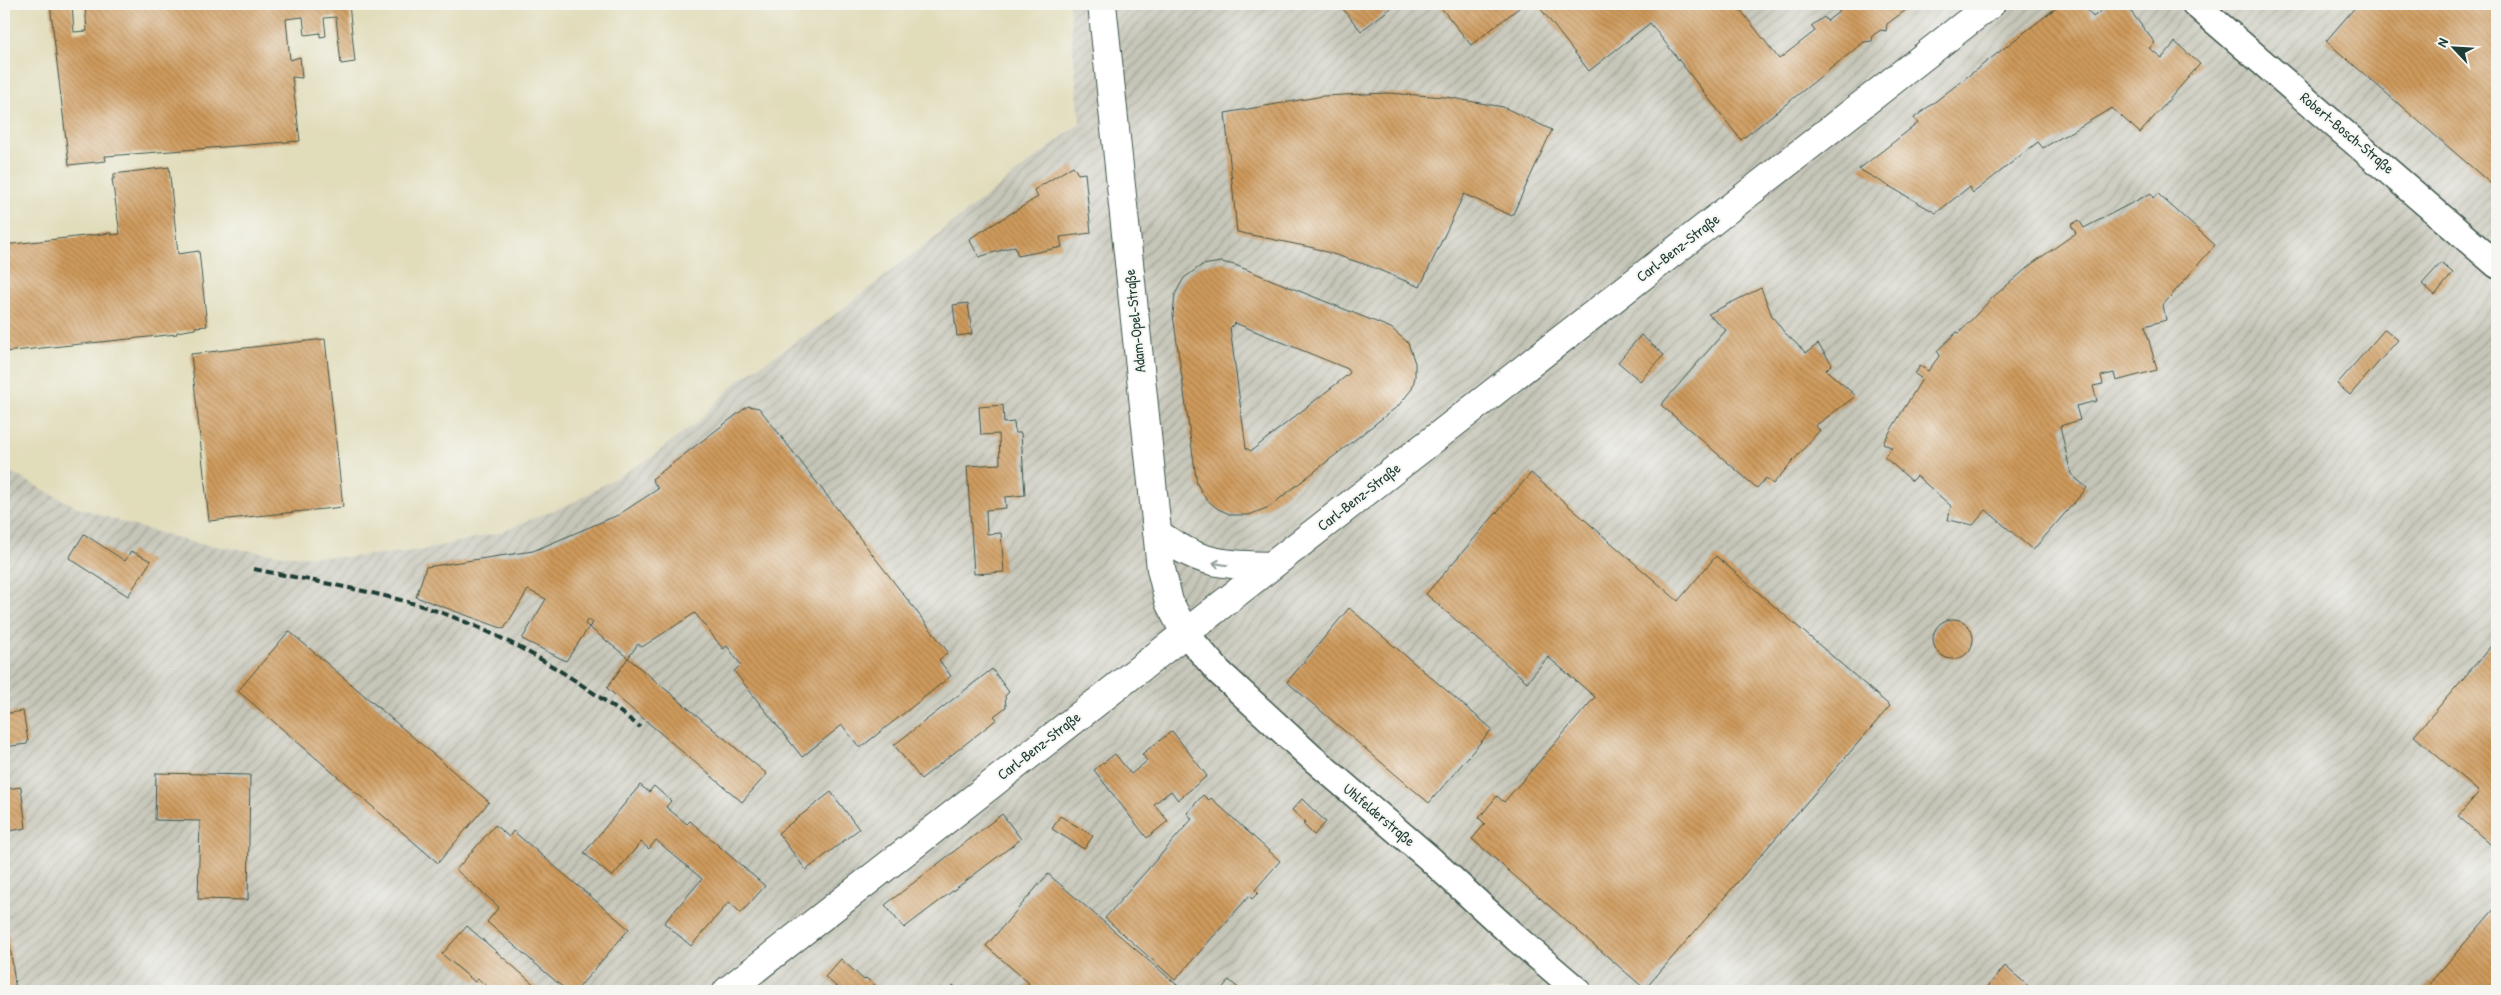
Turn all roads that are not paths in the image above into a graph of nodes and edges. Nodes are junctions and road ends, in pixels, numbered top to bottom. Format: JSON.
{"nodes":[{"id":1,"x":1102,"y":4,"type":"edge"},
{"id":2,"x":1991,"y":4,"type":"edge"},
{"id":3,"x":2195,"y":4,"type":"edge"},
{"id":4,"x":2497,"y":265,"type":"edge"},
{"id":5,"x":1157,"y":533,"type":"junction"},
{"id":6,"x":1269,"y":566,"type":"junction"},
{"id":7,"x":1185,"y":633,"type":"junction"},
{"id":8,"x":727,"y":991,"type":"edge"},
{"id":9,"x":1578,"y":991,"type":"edge"}],
"edges":[{"from":1,"to":5,"type":"main road","name":"Adam-Opel-Straße"},
{"from":2,"to":6,"type":"main road","name":"Carl-Benz-Straße"},
{"from":3,"to":4,"type":"street","name":"Robert-Bosch-Straße"},
{"from":6,"to":5,"type":"main road","one_way":true},
{"from":5,"to":7,"type":"main road","name":"Adam-Opel-Straße"},
{"from":6,"to":7,"type":"main road","name":"Carl-Benz-Straße"},
{"from":7,"to":8,"type":"main road","name":"Carl-Benz-Straße"},
{"from":7,"to":9,"type":"street","name":"Uhlfelderstraße"}]}
